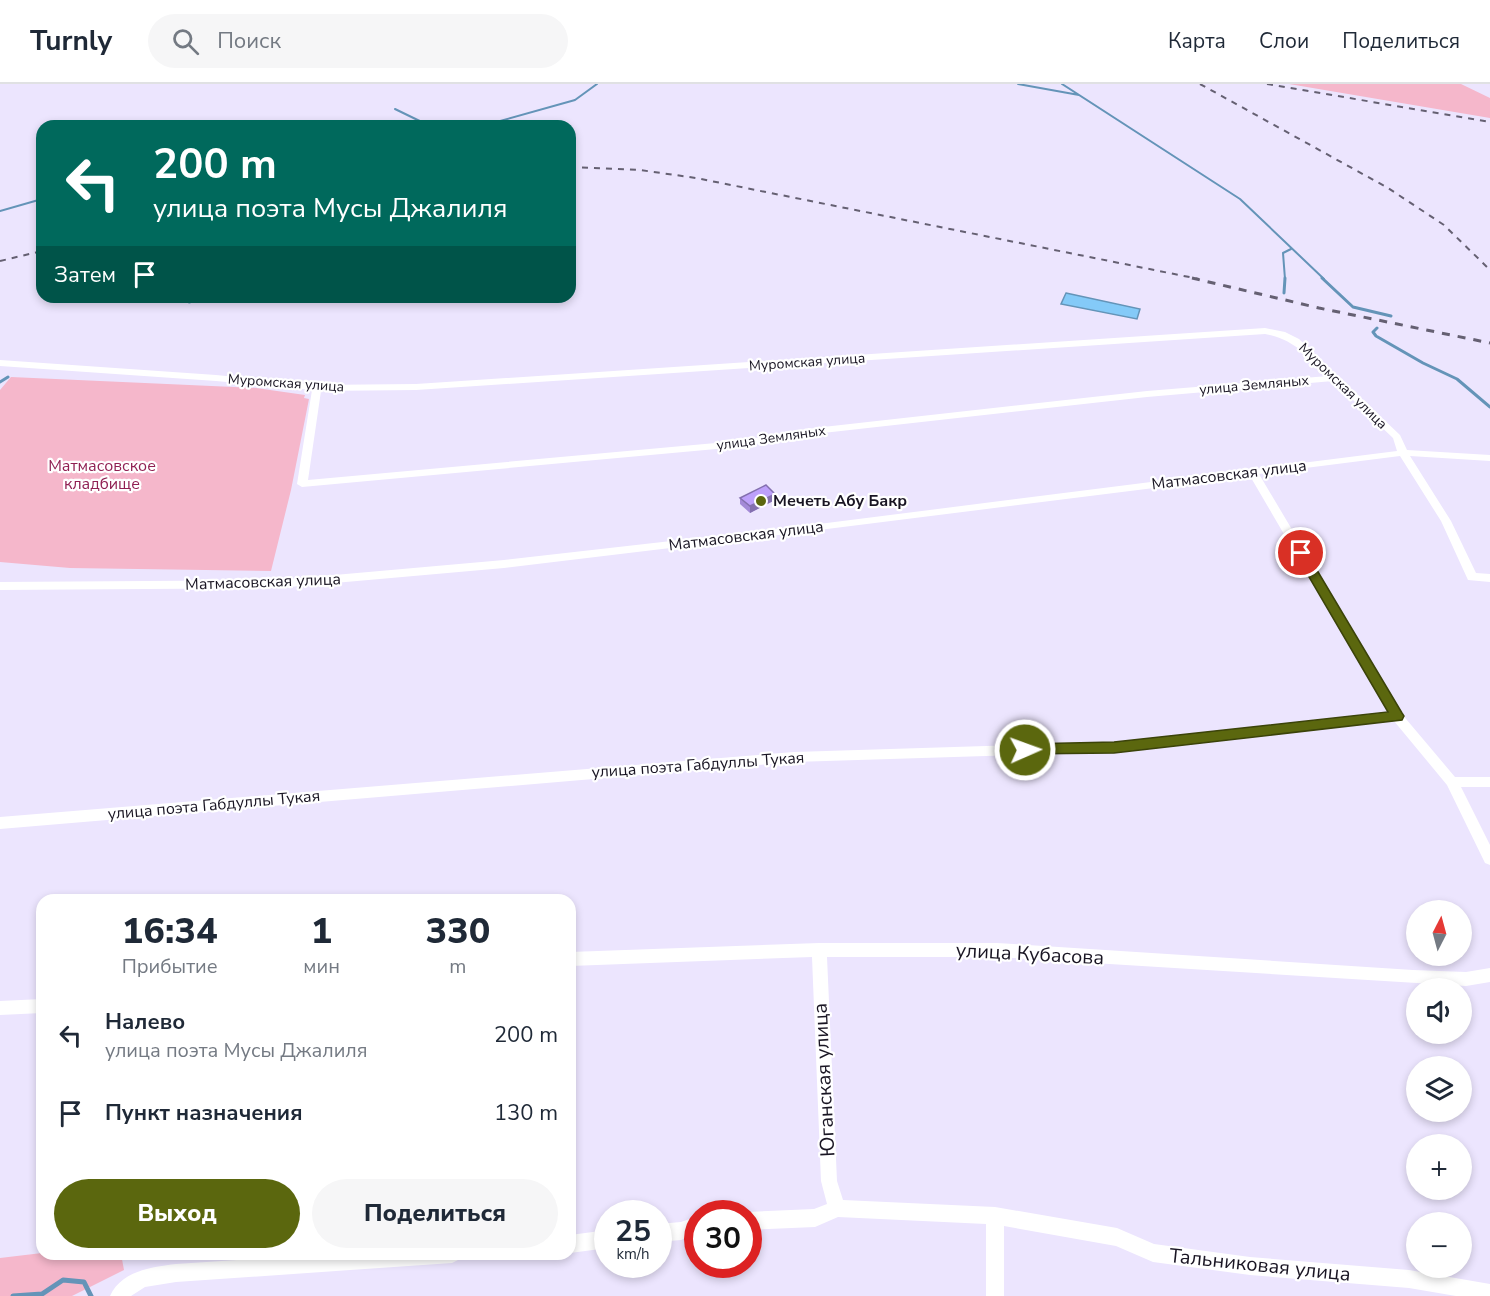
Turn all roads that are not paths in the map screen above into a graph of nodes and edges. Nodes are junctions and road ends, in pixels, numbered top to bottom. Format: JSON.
{"nodes":[{"id":1,"x":0,"y":363,"type":"edge"},
{"id":2,"x":1335,"y":378,"type":"junction"},
{"id":3,"x":317,"y":388,"type":"junction"},
{"id":4,"x":1403,"y":453,"type":"junction"},
{"id":5,"x":1490,"y":458,"type":"edge"},
{"id":6,"x":1252,"y":471,"type":"junction"},
{"id":7,"x":1490,"y":578,"type":"edge"},
{"id":8,"x":0,"y":586,"type":"edge"},
{"id":9,"x":1397,"y":716,"type":"junction"},
{"id":10,"x":1452,"y":782,"type":"junction"},
{"id":11,"x":1490,"y":782,"type":"edge"},
{"id":12,"x":0,"y":823,"type":"edge"},
{"id":13,"x":1490,"y":859,"type":"edge"},
{"id":14,"x":819,"y":950,"type":"junction"},
{"id":15,"x":576,"y":959,"type":"edge"},
{"id":16,"x":1490,"y":975,"type":"edge"},
{"id":17,"x":36,"y":1006,"type":"edge"},
{"id":18,"x":0,"y":1008,"type":"edge"},
{"id":19,"x":837,"y":1208,"type":"junction"},
{"id":20,"x":995,"y":1216,"type":"junction"},
{"id":21,"x":762,"y":1220,"type":"edge"},
{"id":22,"x":594,"y":1241,"type":"edge"},
{"id":23,"x":576,"y":1243,"type":"edge"},
{"id":24,"x":365,"y":1260,"type":"edge"},
{"id":25,"x":1490,"y":1293,"type":"edge"},
{"id":26,"x":119,"y":1296,"type":"edge"},
{"id":27,"x":995,"y":1296,"type":"edge"}],
"edges":[{"from":1,"to":3,"type":"street","name":"Муромская улица"},
{"from":2,"to":3,"type":"street","name":"Муромская улица"},
{"from":2,"to":3,"type":"street","name":"улица Земляных"},
{"from":2,"to":4,"type":"street","name":"Муромская улица"},
{"from":4,"to":5,"type":"street","name":"Матмасовская улица"},
{"from":4,"to":6,"type":"street","name":"Матмасовская улица"},
{"from":4,"to":7,"type":"street","name":"Муромская улица"},
{"from":6,"to":8,"type":"street","name":"Матмасовская улица"},
{"from":6,"to":9,"type":"street"},
{"from":9,"to":10,"type":"street"},
{"from":9,"to":12,"type":"street","name":"улица поэта Габдуллы Тукая"},
{"from":10,"to":11,"type":"street"},
{"from":10,"to":13,"type":"street"},
{"from":14,"to":15,"type":"street","name":"улица Кубасова"},
{"from":14,"to":16,"type":"street","name":"улица Кубасова"},
{"from":14,"to":19,"type":"street","name":"Юганская улица"},
{"from":17,"to":18,"type":"street"},
{"from":19,"to":20,"type":"street","name":"Тальниковая улица"},
{"from":19,"to":21,"type":"street","name":"Тальниковая улица"},
{"from":20,"to":25,"type":"street","name":"Тальниковая улица"},
{"from":20,"to":27,"type":"street"},
{"from":22,"to":23,"type":"street"},
{"from":24,"to":26,"type":"street"}]}
